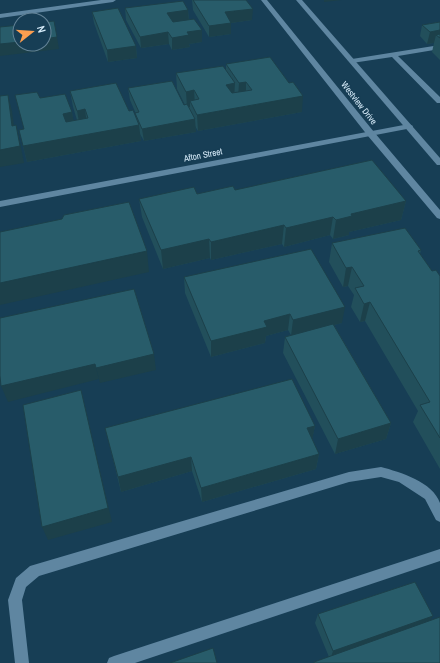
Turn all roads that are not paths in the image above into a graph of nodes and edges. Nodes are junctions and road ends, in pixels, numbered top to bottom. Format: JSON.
{"nodes":[{"id":1,"x":113,"y":0,"type":"edge"},
{"id":2,"x":264,"y":0,"type":"edge"},
{"id":3,"x":299,"y":0,"type":"edge"},
{"id":4,"x":0,"y":16,"type":"edge"},
{"id":5,"x":440,"y":47,"type":"edge"},
{"id":6,"x":393,"y":54,"type":"junction"},
{"id":7,"x":352,"y":61,"type":"junction"},
{"id":8,"x":440,"y":101,"type":"edge"},
{"id":9,"x":409,"y":126,"type":"junction"},
{"id":10,"x":371,"y":134,"type":"junction"},
{"id":11,"x":440,"y":163,"type":"edge"},
{"id":12,"x":0,"y":204,"type":"edge"},
{"id":13,"x":440,"y":216,"type":"edge"},
{"id":14,"x":440,"y":516,"type":"edge"},
{"id":15,"x":440,"y":555,"type":"edge"},
{"id":16,"x":22,"y":663,"type":"edge"},
{"id":17,"x":114,"y":663,"type":"edge"}],
"edges":[{"from":1,"to":4,"type":"main road"},
{"from":2,"to":10,"type":"main road","name":"Westview Drive"},
{"from":3,"to":7,"type":"main road"},
{"from":5,"to":6,"type":"main road"},
{"from":6,"to":7,"type":"main road"},
{"from":6,"to":8,"type":"main road"},
{"from":7,"to":9,"type":"main road"},
{"from":9,"to":10,"type":"main road","name":"Afton Street"},
{"from":9,"to":11,"type":"main road"},
{"from":10,"to":12,"type":"main road","name":"Afton Street"},
{"from":10,"to":13,"type":"main road","name":"Westview Drive"},
{"from":14,"to":16,"type":"main road"},
{"from":15,"to":17,"type":"main road"}]}
